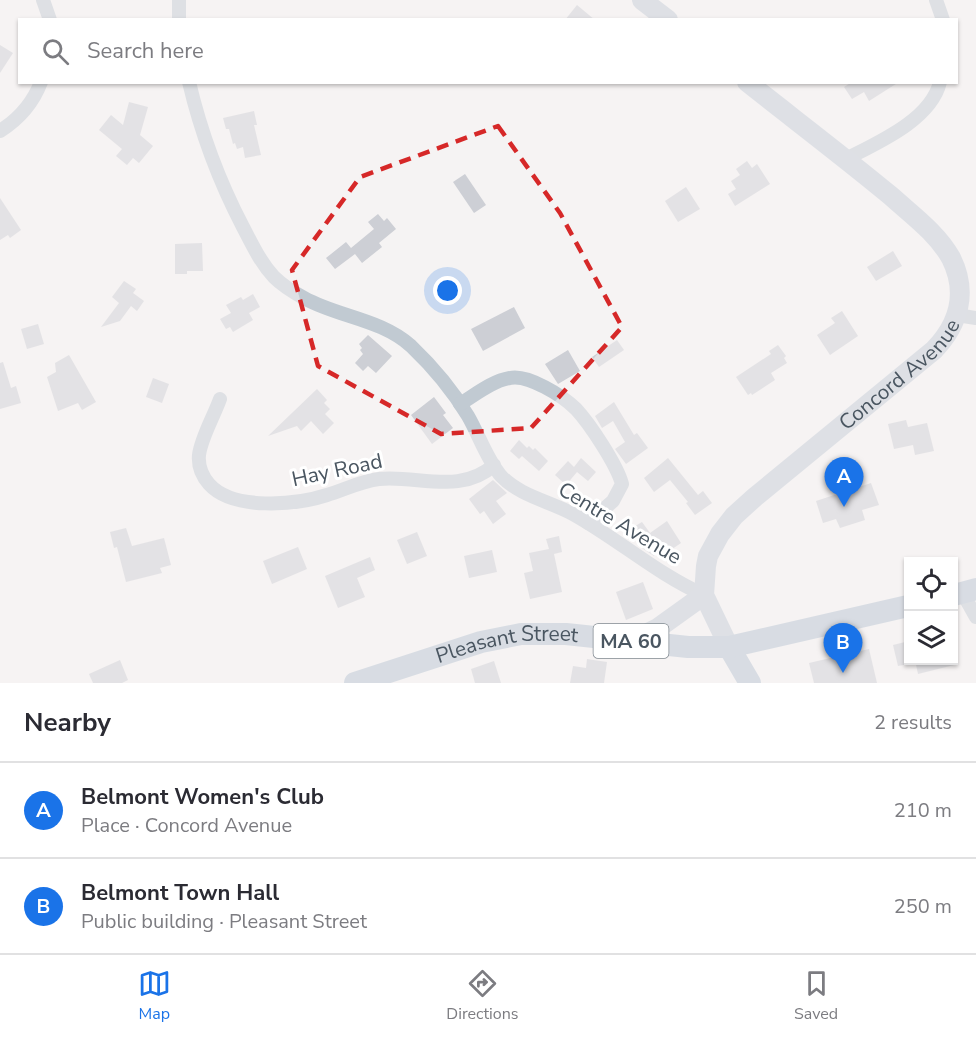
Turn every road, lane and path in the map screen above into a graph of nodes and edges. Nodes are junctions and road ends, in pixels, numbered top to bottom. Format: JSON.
{"nodes":[{"id":1,"x":43,"y":0,"type":"edge"},
{"id":2,"x":178,"y":0,"type":"edge"},
{"id":3,"x":936,"y":0,"type":"edge"},
{"id":4,"x":49,"y":18,"type":"edge"},
{"id":5,"x":179,"y":18,"type":"edge"},
{"id":6,"x":942,"y":18,"type":"edge"},
{"id":7,"x":40,"y":84,"type":"edge"},
{"id":8,"x":190,"y":84,"type":"edge"},
{"id":9,"x":750,"y":84,"type":"edge"},
{"id":10,"x":939,"y":84,"type":"edge"},
{"id":11,"x":0,"y":131,"type":"edge"},
{"id":12,"x":846,"y":159,"type":"junction"},
{"id":13,"x":966,"y":316,"type":"edge"},
{"id":14,"x":220,"y":399,"type":"dead end"},
{"id":15,"x":460,"y":404,"type":"junction"},
{"id":16,"x":494,"y":465,"type":"junction"},
{"id":17,"x":588,"y":523,"type":"junction"},
{"id":18,"x":964,"y":592,"type":"edge"},
{"id":19,"x":704,"y":595,"type":"junction"},
{"id":20,"x":904,"y":607,"type":"edge"},
{"id":21,"x":976,"y":617,"type":"edge"},
{"id":22,"x":632,"y":641,"type":"junction"},
{"id":23,"x":729,"y":647,"type":"junction"},
{"id":24,"x":355,"y":683,"type":"edge"},
{"id":25,"x":750,"y":683,"type":"edge"}],
"edges":[{"from":1,"to":4,"type":"street"},
{"from":2,"to":5,"type":"street"},
{"from":3,"to":6,"type":"street"},
{"from":7,"to":11,"type":"street"},
{"from":8,"to":15,"type":"street","name":"Centre Avenue"},
{"from":9,"to":12,"type":"main road","name":"Concord Avenue"},
{"from":10,"to":12,"type":"street"},
{"from":12,"to":13,"type":"main road","name":"Concord Avenue"},
{"from":13,"to":19,"type":"main road","name":"Concord Avenue"},
{"from":14,"to":16,"type":"street","name":"Hay Road"},
{"from":15,"to":16,"type":"street","name":"Centre Avenue"},
{"from":15,"to":17,"type":"street"},
{"from":16,"to":17,"type":"street","name":"Centre Avenue"},
{"from":17,"to":19,"type":"street","name":"Centre Avenue"},
{"from":18,"to":21,"type":"street"},
{"from":19,"to":22,"type":"main road"},
{"from":19,"to":23,"type":"main road","name":"Concord Avenue"},
{"from":20,"to":23,"type":"main road","name":"Pleasant Street","number":"MA 60"},
{"from":22,"to":23,"type":"main road","name":"Pleasant Street","number":"MA 60"},
{"from":22,"to":24,"type":"main road","name":"Pleasant Street","number":"MA 60"},
{"from":23,"to":25,"type":"main road","name":"Concord Avenue"}]}
